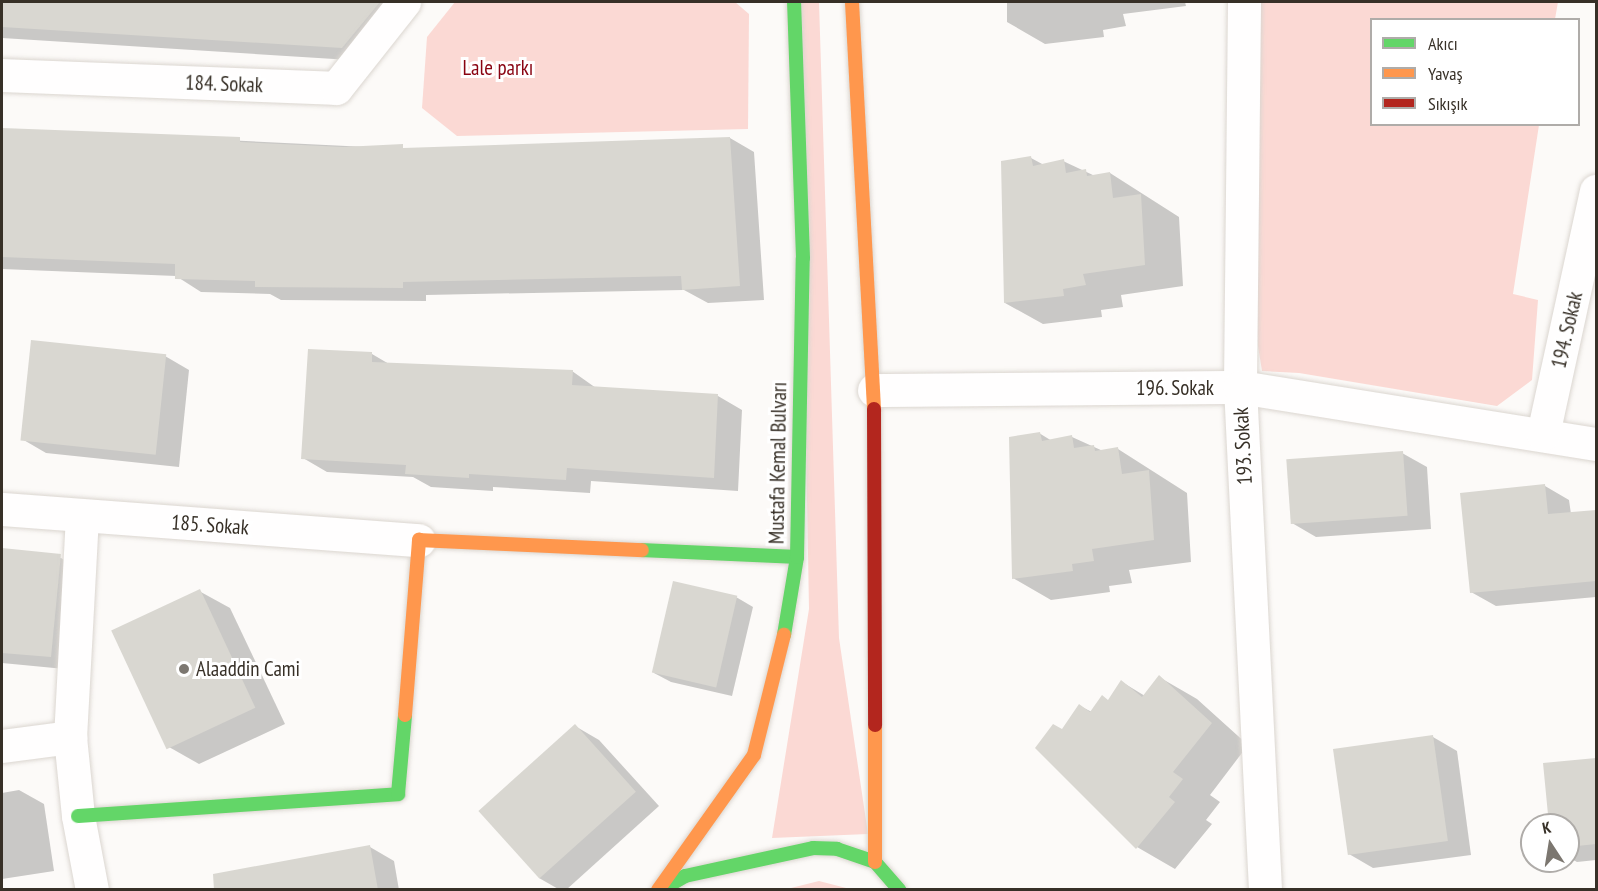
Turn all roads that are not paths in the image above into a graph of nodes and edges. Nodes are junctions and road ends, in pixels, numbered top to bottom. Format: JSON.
{"nodes":[{"id":1,"x":404,"y":2,"type":"edge"},
{"id":2,"x":794,"y":2,"type":"edge"},
{"id":3,"x":852,"y":2,"type":"edge"},
{"id":4,"x":1244,"y":2,"type":"edge"},
{"id":5,"x":2,"y":75,"type":"edge"},
{"id":6,"x":1596,"y":192,"type":"edge"},
{"id":7,"x":1240,"y":387,"type":"junction"},
{"id":8,"x":874,"y":390,"type":"junction"},
{"id":9,"x":1543,"y":434,"type":"junction"},
{"id":10,"x":1596,"y":444,"type":"edge"},
{"id":11,"x":2,"y":509,"type":"edge"},
{"id":12,"x":82,"y":516,"type":"junction"},
{"id":13,"x":418,"y":540,"type":"junction"},
{"id":14,"x":797,"y":557,"type":"junction"},
{"id":15,"x":70,"y":736,"type":"junction"},
{"id":16,"x":2,"y":746,"type":"edge"},
{"id":17,"x":78,"y":816,"type":"junction"},
{"id":18,"x":875,"y":861,"type":"junction"},
{"id":19,"x":92,"y":890,"type":"edge"},
{"id":20,"x":659,"y":890,"type":"edge"},
{"id":21,"x":900,"y":890,"type":"edge"},
{"id":22,"x":1265,"y":890,"type":"edge"}],
"edges":[{"from":1,"to":5,"type":"street","name":"184. Sokak"},
{"from":2,"to":14,"type":"main road","name":"Mustafa Kemal Bulvarı"},
{"from":3,"to":8,"type":"main road"},
{"from":4,"to":7,"type":"street","name":"193. Sokak"},
{"from":6,"to":9,"type":"street","name":"194. Sokak"},
{"from":7,"to":8,"type":"street","name":"196. Sokak"},
{"from":7,"to":9,"type":"street","name":"196. Sokak"},
{"from":7,"to":22,"type":"street","name":"193. Sokak"},
{"from":8,"to":18,"type":"main road"},
{"from":9,"to":10,"type":"street","name":"196. Sokak"},
{"from":11,"to":12,"type":"street","name":"185. Sokak"},
{"from":12,"to":13,"type":"street","name":"185. Sokak"},
{"from":12,"to":15,"type":"street"},
{"from":13,"to":14,"type":"main road"},
{"from":13,"to":17,"type":"main road"},
{"from":14,"to":20,"type":"main road","name":"Mustafa Kemal Bulvarı"},
{"from":15,"to":16,"type":"street"},
{"from":15,"to":17,"type":"street"},
{"from":17,"to":19,"type":"street"},
{"from":18,"to":20,"type":"main road"},
{"from":18,"to":21,"type":"main road"}]}
